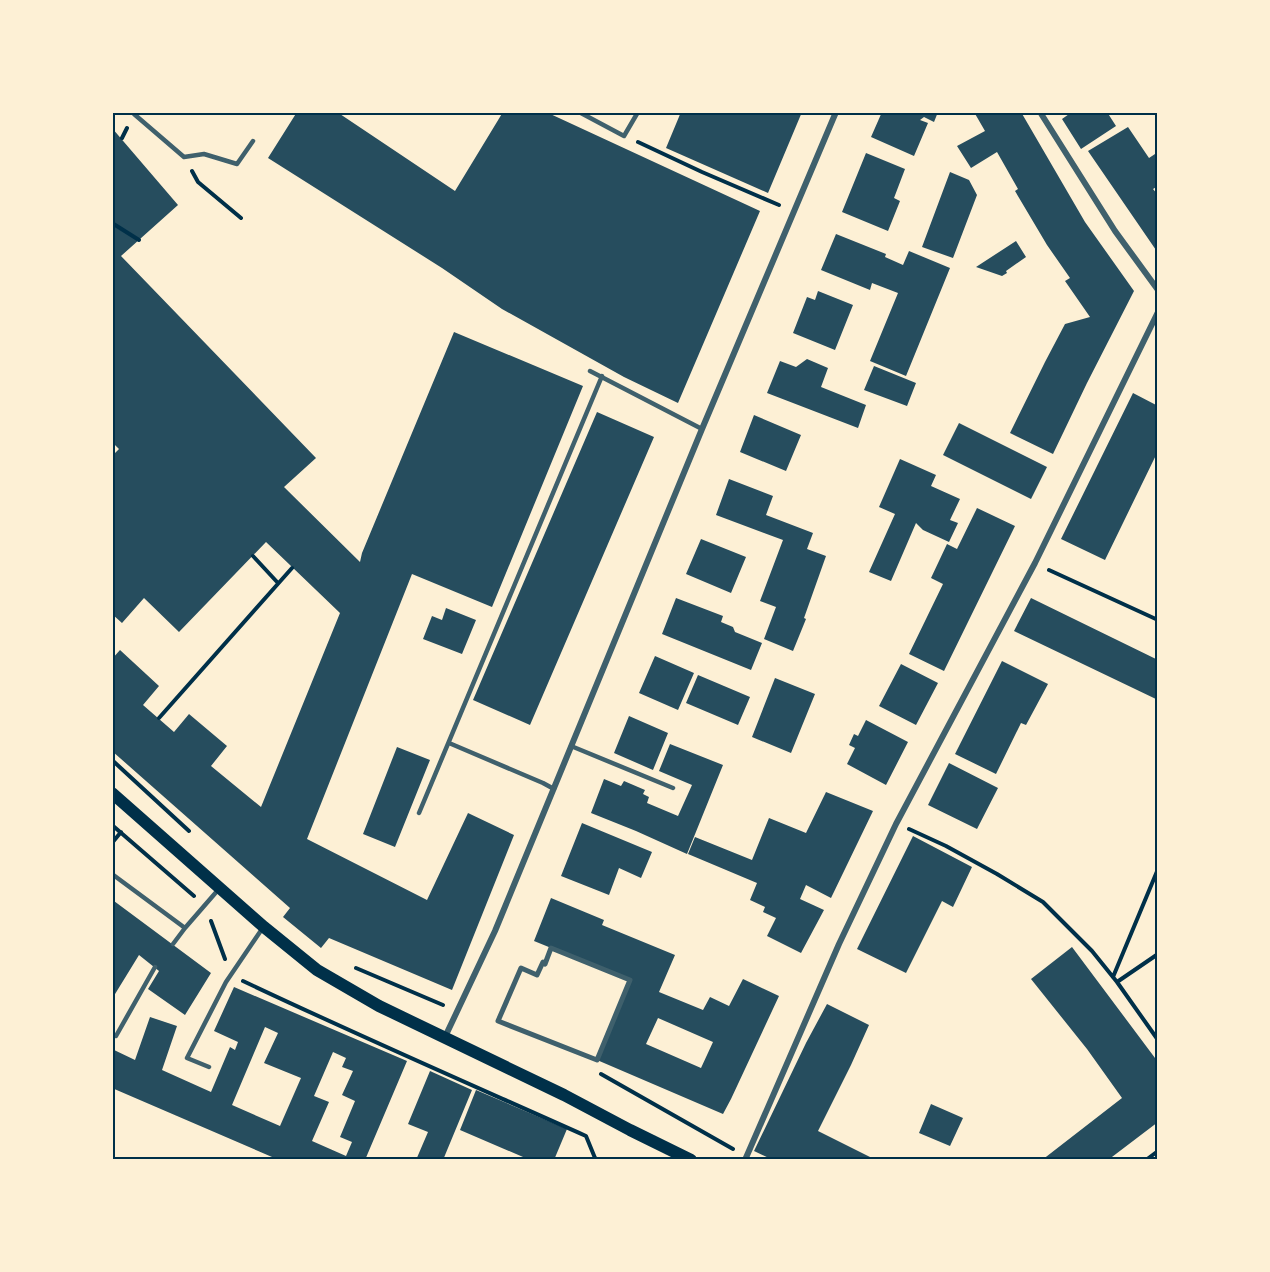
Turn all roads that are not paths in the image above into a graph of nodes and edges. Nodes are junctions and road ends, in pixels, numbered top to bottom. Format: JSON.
{"nodes":[{"id":1,"x":135,"y":112,"type":"edge"},
{"id":2,"x":579,"y":112,"type":"edge"},
{"id":3,"x":638,"y":112,"type":"edge"},
{"id":4,"x":837,"y":112,"type":"edge"},
{"id":5,"x":1040,"y":112,"type":"edge"},
{"id":6,"x":253,"y":141,"type":"dead end"},
{"id":7,"x":1158,"y":290,"type":"edge"},
{"id":8,"x":1158,"y":312,"type":"edge"},
{"id":9,"x":590,"y":370,"type":"dead end"},
{"id":10,"x":602,"y":376,"type":"junction"},
{"id":11,"x":702,"y":429,"type":"junction"},
{"id":12,"x":448,"y":743,"type":"junction"},
{"id":13,"x":572,"y":746,"type":"junction"},
{"id":14,"x":673,"y":788,"type":"dead end"},
{"id":15,"x":554,"y":789,"type":"junction"},
{"id":16,"x":112,"y":793,"type":"edge"},
{"id":17,"x":419,"y":813,"type":"dead end"},
{"id":18,"x":112,"y":874,"type":"edge"},
{"id":19,"x":220,"y":888,"type":"junction"},
{"id":20,"x":264,"y":927,"type":"junction"},
{"id":21,"x":185,"y":928,"type":"junction"},
{"id":22,"x":173,"y":944,"type":"dead end"},
{"id":23,"x":155,"y":967,"type":"dead end"},
{"id":24,"x":116,"y":1036,"type":"dead end"},
{"id":25,"x":444,"y":1038,"type":"junction"},
{"id":26,"x":585,"y":1055,"type":"joint"},
{"id":27,"x":209,"y":1067,"type":"dead end"},
{"id":28,"x":745,"y":1158,"type":"edge"},
{"id":29,"x":691,"y":1160,"type":"edge"}],
"edges":[{"from":1,"to":6,"type":"lane"},
{"from":2,"to":3,"type":"lane"},
{"from":4,"to":11,"type":"street"},
{"from":5,"to":7,"type":"street"},
{"from":8,"to":28,"type":"street"},
{"from":9,"to":10,"type":"lane"},
{"from":10,"to":11,"type":"lane"},
{"from":10,"to":12,"type":"lane"},
{"from":11,"to":13,"type":"street"},
{"from":12,"to":15,"type":"lane"},
{"from":12,"to":17,"type":"lane"},
{"from":13,"to":14,"type":"lane"},
{"from":13,"to":15,"type":"street"},
{"from":15,"to":25,"type":"street"},
{"from":16,"to":19,"type":"main road"},
{"from":18,"to":21,"type":"lane"},
{"from":19,"to":20,"type":"main road"},
{"from":19,"to":21,"type":"lane"},
{"from":20,"to":25,"type":"main road"},
{"from":20,"to":27,"type":"lane"},
{"from":21,"to":22,"type":"lane"},
{"from":23,"to":24,"type":"lane"},
{"from":25,"to":29,"type":"main road"},
{"from":26,"to":26,"type":"street"}]}
